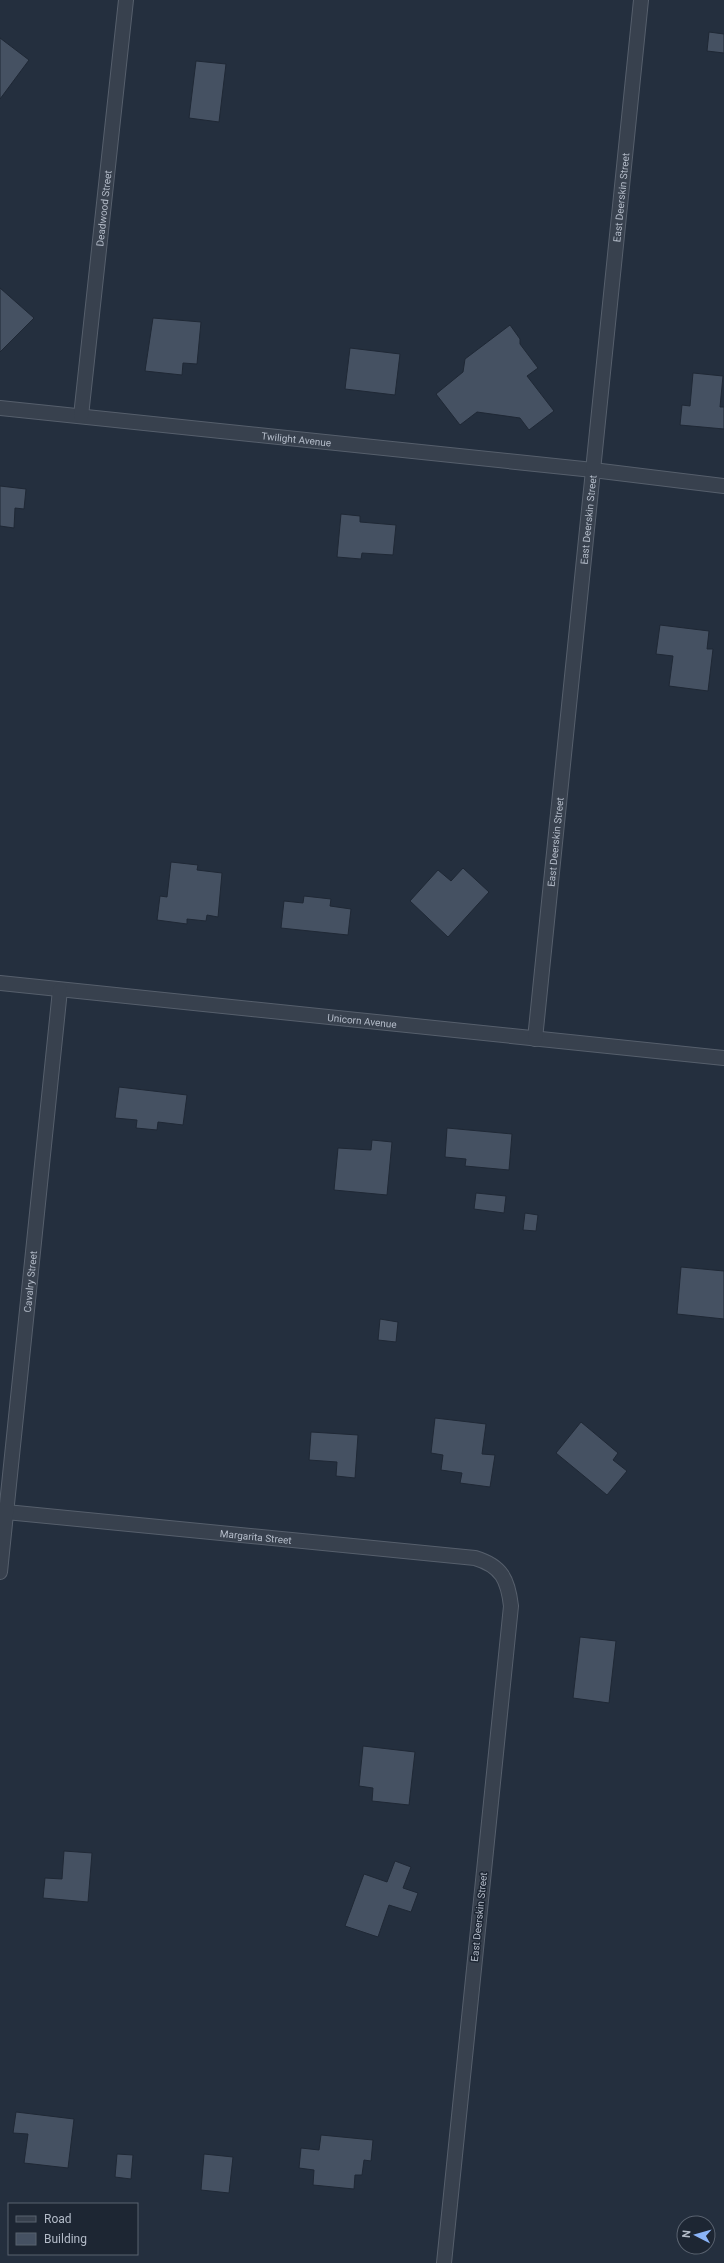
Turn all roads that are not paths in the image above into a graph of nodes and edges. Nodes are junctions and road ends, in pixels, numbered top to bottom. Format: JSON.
{"nodes":[{"id":1,"x":126,"y":0,"type":"edge"},
{"id":2,"x":641,"y":0,"type":"edge"},
{"id":3,"x":0,"y":408,"type":"edge"},
{"id":4,"x":81,"y":416,"type":"junction"},
{"id":5,"x":593,"y":470,"type":"junction"},
{"id":6,"x":724,"y":486,"type":"edge"},
{"id":7,"x":0,"y":983,"type":"edge"},
{"id":8,"x":60,"y":990,"type":"junction"},
{"id":9,"x":535,"y":1039,"type":"junction"},
{"id":10,"x":724,"y":1058,"type":"edge"},
{"id":11,"x":6,"y":1512,"type":"junction"},
{"id":12,"x":0,"y":1572,"type":"edge"},
{"id":13,"x":501,"y":1572,"type":"joint"},
{"id":14,"x":444,"y":2263,"type":"edge"}],
"edges":[{"from":1,"to":4,"type":"street","name":"Deadwood Street"},
{"from":2,"to":5,"type":"street","name":"East Deerskin Street"},
{"from":3,"to":4,"type":"street","name":"Twilight Avenue"},
{"from":4,"to":5,"type":"street","name":"Twilight Avenue"},
{"from":5,"to":6,"type":"street","name":"Twilight Avenue"},
{"from":5,"to":9,"type":"street","name":"East Deerskin Street"},
{"from":7,"to":8,"type":"street","name":"Unicorn Avenue"},
{"from":8,"to":9,"type":"street","name":"Unicorn Avenue"},
{"from":8,"to":11,"type":"street","name":"Cavalry Street"},
{"from":9,"to":10,"type":"street","name":"Unicorn Avenue"},
{"from":11,"to":12,"type":"street","name":"Cavalry Street"},
{"from":11,"to":13,"type":"street","name":"Margarita Street"},
{"from":13,"to":14,"type":"street","name":"East Deerskin Street"}]}
